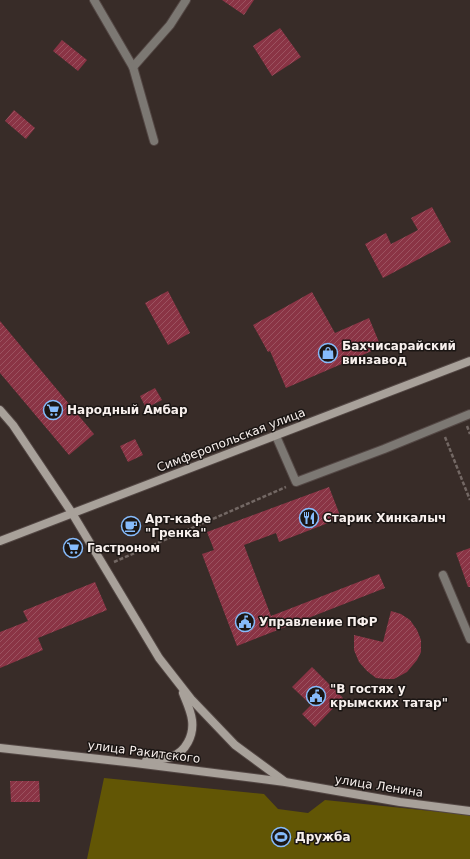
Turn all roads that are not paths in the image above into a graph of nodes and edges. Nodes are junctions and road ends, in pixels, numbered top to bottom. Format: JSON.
{"nodes":[{"id":1,"x":94,"y":0,"type":"edge"},
{"id":2,"x":186,"y":0,"type":"edge"},
{"id":3,"x":133,"y":67,"type":"junction"},
{"id":4,"x":154,"y":141,"type":"dead end"},
{"id":5,"x":470,"y":361,"type":"edge"},
{"id":6,"x":0,"y":410,"type":"edge"},
{"id":7,"x":470,"y":414,"type":"edge"},
{"id":8,"x":276,"y":436,"type":"junction"},
{"id":9,"x":72,"y":513,"type":"junction"},
{"id":10,"x":0,"y":541,"type":"edge"},
{"id":11,"x":443,"y":575,"type":"dead end"},
{"id":12,"x":470,"y":639,"type":"edge"},
{"id":13,"x":181,"y":686,"type":"junction"},
{"id":14,"x":0,"y":748,"type":"edge"},
{"id":15,"x":135,"y":762,"type":"junction"},
{"id":16,"x":285,"y":782,"type":"junction"},
{"id":17,"x":470,"y":811,"type":"edge"}],
"edges":[{"from":1,"to":3,"type":"street"},
{"from":2,"to":3,"type":"street"},
{"from":3,"to":4,"type":"street"},
{"from":5,"to":8,"type":"main road","name":"Симферопольская улица"},
{"from":6,"to":9,"type":"main road"},
{"from":7,"to":8,"type":"street"},
{"from":8,"to":9,"type":"main road","name":"Симферопольская улица"},
{"from":9,"to":10,"type":"main road","name":"Симферопольская улица"},
{"from":9,"to":13,"type":"main road"},
{"from":11,"to":12,"type":"street"},
{"from":13,"to":15,"type":"main road"},
{"from":13,"to":16,"type":"main road"},
{"from":14,"to":15,"type":"main road","name":"улица Ракитского"},
{"from":15,"to":16,"type":"main road","name":"улица Ракитского"},
{"from":16,"to":17,"type":"main road","name":"улица Ленина"}]}
